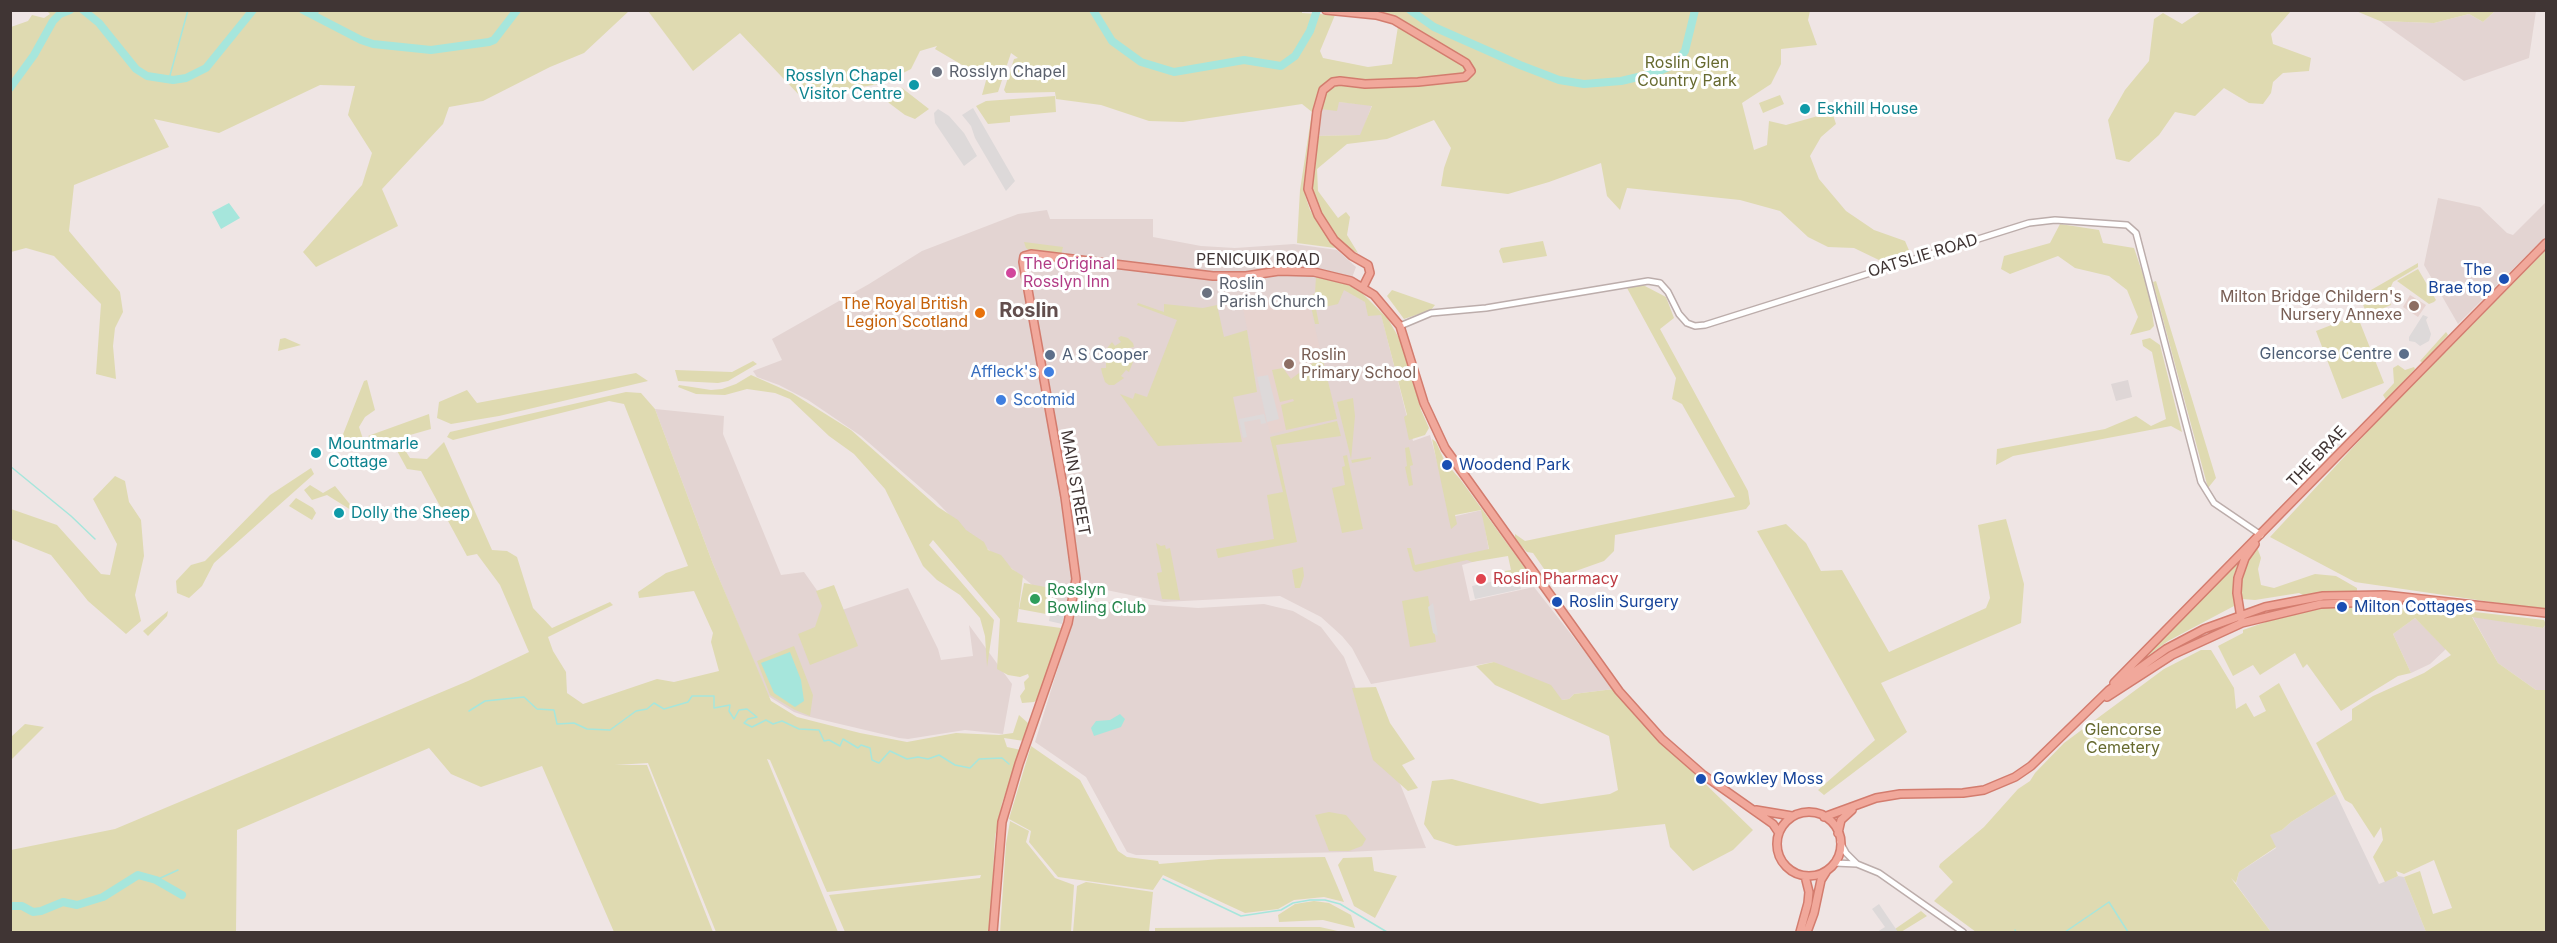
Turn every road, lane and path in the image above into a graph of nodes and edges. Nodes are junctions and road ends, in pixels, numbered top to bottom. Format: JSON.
{"nodes":[{"id":1,"x":1326,"y":10,"type":"edge"},
{"id":2,"x":1334,"y":11,"type":"edge"},
{"id":3,"x":2547,"y":243,"type":"edge"},
{"id":4,"x":1024,"y":256,"type":"joint"},
{"id":5,"x":1364,"y":287,"type":"junction"},
{"id":6,"x":1400,"y":326,"type":"junction"},
{"id":7,"x":2261,"y":535,"type":"junction"},
{"id":8,"x":2410,"y":600,"type":"junction"},
{"id":9,"x":2547,"y":613,"type":"edge"},
{"id":10,"x":2240,"y":615,"type":"junction"},
{"id":11,"x":2242,"y":623,"type":"junction"},
{"id":12,"x":2109,"y":690,"type":"junction"},
{"id":13,"x":2093,"y":706,"type":"junction"},
{"id":14,"x":1862,"y":803,"type":"junction"},
{"id":15,"x":1751,"y":809,"type":"junction"},
{"id":16,"x":1794,"y":816,"type":"junction"},
{"id":17,"x":1824,"y":817,"type":"junction"},
{"id":18,"x":1779,"y":833,"type":"junction"},
{"id":19,"x":1838,"y":833,"type":"junction"},
{"id":20,"x":1840,"y":842,"type":"junction"},
{"id":21,"x":1835,"y":863,"type":"junction"},
{"id":22,"x":1857,"y":864,"type":"junction"},
{"id":23,"x":1826,"y":872,"type":"junction"},
{"id":24,"x":1805,"y":876,"type":"junction"},
{"id":25,"x":993,"y":933,"type":"edge"},
{"id":26,"x":1800,"y":933,"type":"edge"},
{"id":27,"x":1807,"y":933,"type":"edge"},
{"id":28,"x":1963,"y":933,"type":"edge"}],
"edges":[{"from":1,"to":2,"type":"main road"},
{"from":2,"to":5,"type":"main road"},
{"from":3,"to":7,"type":"main road","name":"THE BRAE"},
{"from":4,"to":5,"type":"main road","name":"PENICUIK ROAD"},
{"from":4,"to":25,"type":"main road","name":"MAIN STREET"},
{"from":5,"to":6,"type":"main road","name":"PENICUIK ROAD"},
{"from":6,"to":7,"type":"street","name":"OATSLIE ROAD"},
{"from":6,"to":15,"type":"main road","name":"PENICUIK ROAD"},
{"from":7,"to":10,"type":"main road"},
{"from":7,"to":12,"type":"main road","name":"THE BRAE"},
{"from":8,"to":9,"type":"main road"},
{"from":8,"to":10,"type":"main road"},
{"from":8,"to":11,"type":"main road"},
{"from":10,"to":11,"type":"main road"},
{"from":10,"to":12,"type":"main road"},
{"from":11,"to":13,"type":"main road"},
{"from":12,"to":13,"type":"main road"},
{"from":13,"to":14,"type":"main road"},
{"from":14,"to":17,"type":"main road"},
{"from":14,"to":19,"type":"main road"},
{"from":15,"to":16,"type":"main road"},
{"from":15,"to":18,"type":"main road","name":"PENICUIK ROAD"},
{"from":16,"to":17,"type":"main road"},
{"from":16,"to":18,"type":"main road"},
{"from":17,"to":19,"type":"main road"},
{"from":18,"to":24,"type":"main road"},
{"from":19,"to":20,"type":"main road"},
{"from":20,"to":21,"type":"main road"},
{"from":20,"to":22,"type":"street"},
{"from":21,"to":22,"type":"street"},
{"from":21,"to":23,"type":"main road"},
{"from":22,"to":28,"type":"street"},
{"from":23,"to":24,"type":"main road"},
{"from":23,"to":27,"type":"main road"},
{"from":24,"to":26,"type":"main road"}]}
